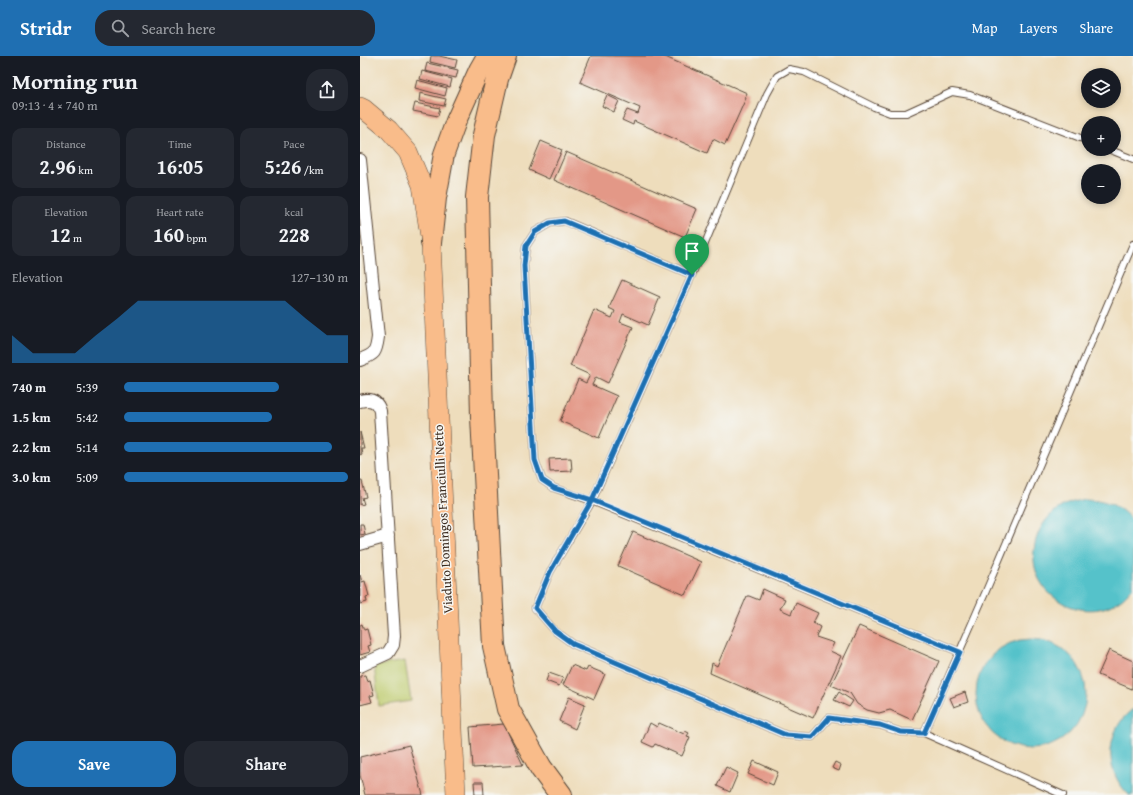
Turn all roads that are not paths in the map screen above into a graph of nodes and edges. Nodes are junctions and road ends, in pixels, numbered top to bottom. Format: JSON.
{"nodes":[{"id":1,"x":487,"y":56,"type":"edge"},
{"id":2,"x":505,"y":56,"type":"edge"},
{"id":3,"x":360,"y":107,"type":"edge"},
{"id":4,"x":1081,"y":138,"type":"edge"},
{"id":5,"x":1121,"y":154,"type":"edge"},
{"id":6,"x":1133,"y":159,"type":"edge"},
{"id":7,"x":360,"y":160,"type":"edge"},
{"id":8,"x":431,"y":243,"type":"junction"},
{"id":9,"x":1133,"y":244,"type":"edge"},
{"id":10,"x":692,"y":275,"type":"junction"},
{"id":11,"x":360,"y":360,"type":"edge"},
{"id":12,"x":360,"y":401,"type":"edge"},
{"id":13,"x":592,"y":500,"type":"junction"},
{"id":14,"x":388,"y":536,"type":"junction"},
{"id":15,"x":360,"y":544,"type":"edge"},
{"id":16,"x":960,"y":652,"type":"junction"},
{"id":17,"x":360,"y":666,"type":"edge"},
{"id":18,"x":924,"y":733,"type":"junction"},
{"id":19,"x":456,"y":795,"type":"edge"},
{"id":20,"x":561,"y":795,"type":"edge"},
{"id":21,"x":1063,"y":795,"type":"edge"}],
"edges":[{"from":1,"to":8,"type":"highway"},
{"from":2,"to":20,"type":"highway"},
{"from":3,"to":8,"type":"main road","name":"Viaduto Domingos Franciulli Netto"},
{"from":4,"to":10,"type":"lane"},
{"from":5,"to":6,"type":"lane"},
{"from":7,"to":11,"type":"street"},
{"from":8,"to":19,"type":"main road","name":"Viaduto Domingos Franciulli Netto"},
{"from":9,"to":16,"type":"lane"},
{"from":10,"to":13,"type":"lane"},
{"from":10,"to":13,"type":"lane"},
{"from":12,"to":14,"type":"street"},
{"from":13,"to":16,"type":"lane"},
{"from":13,"to":18,"type":"lane"},
{"from":14,"to":15,"type":"street"},
{"from":14,"to":17,"type":"street"},
{"from":16,"to":18,"type":"lane"},
{"from":18,"to":21,"type":"lane"}]}
